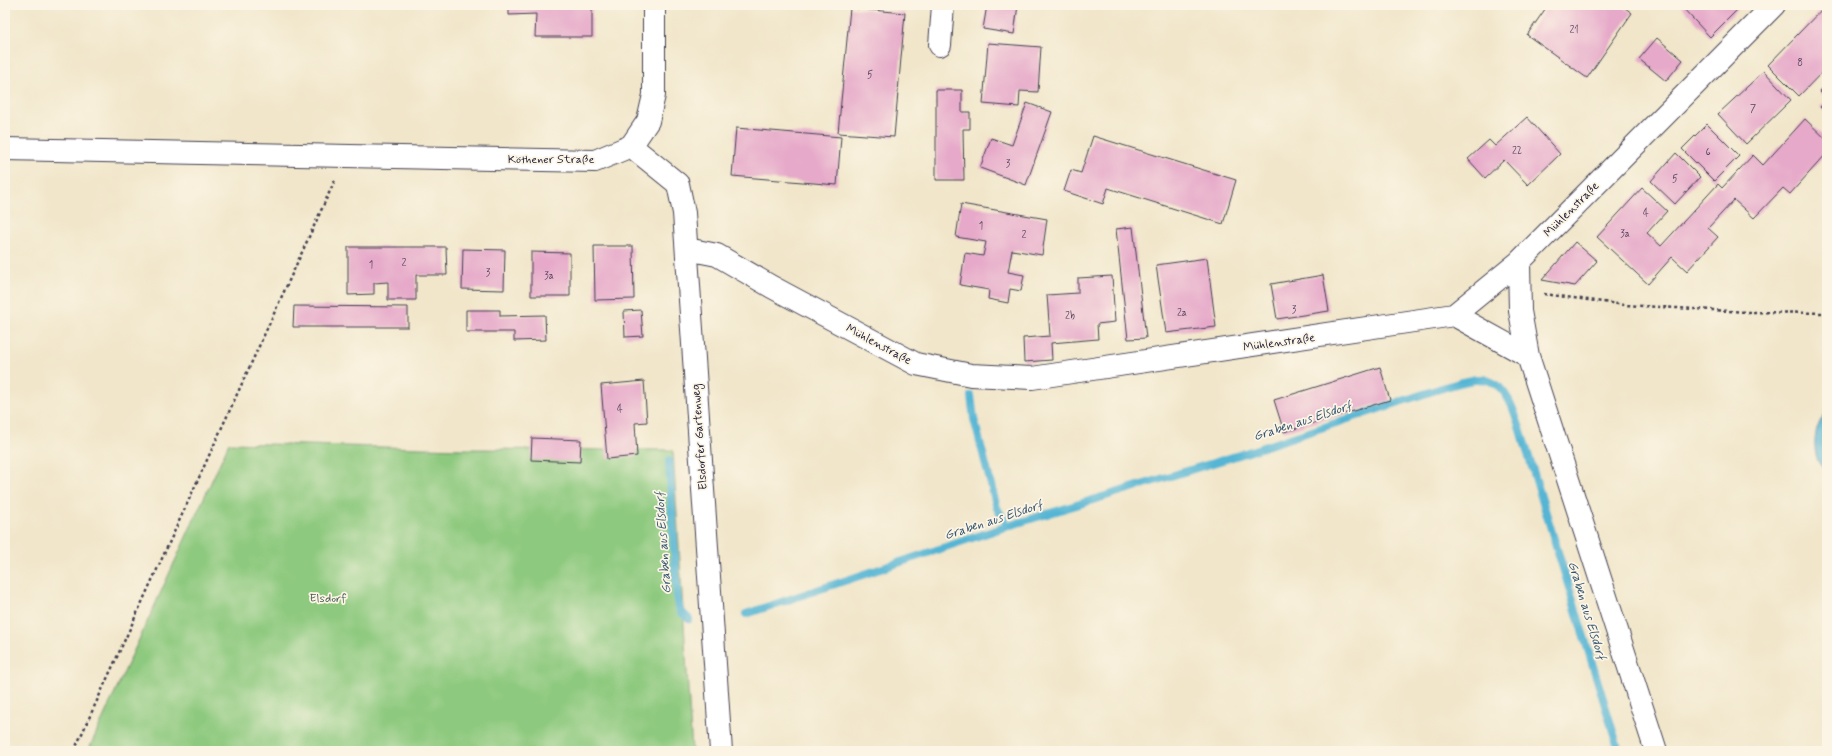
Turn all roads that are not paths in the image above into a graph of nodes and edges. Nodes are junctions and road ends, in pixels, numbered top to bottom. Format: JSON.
{"nodes":[{"id":1,"x":654,"y":5,"type":"edge"},
{"id":2,"x":943,"y":5,"type":"edge"},
{"id":3,"x":1774,"y":5,"type":"edge"},
{"id":4,"x":940,"y":45,"type":"dead end"},
{"id":5,"x":631,"y":146,"type":"junction"},
{"id":6,"x":5,"y":150,"type":"edge"},
{"id":7,"x":687,"y":249,"type":"junction"},
{"id":8,"x":1519,"y":262,"type":"junction"},
{"id":9,"x":1454,"y":315,"type":"junction"},
{"id":10,"x":1528,"y":356,"type":"junction"},
{"id":11,"x":721,"y":751,"type":"edge"},
{"id":12,"x":1656,"y":751,"type":"edge"}],
"edges":[{"from":1,"to":5,"type":"street"},
{"from":2,"to":4,"type":"street"},
{"from":3,"to":8,"type":"street","name":"Mühlenstraße"},
{"from":5,"to":6,"type":"street","name":"Köthener Straße"},
{"from":5,"to":7,"type":"street","name":"Elsdorfer Gartenweg"},
{"from":7,"to":9,"type":"street","name":"Mühlenstraße"},
{"from":7,"to":11,"type":"street","name":"Elsdorfer Gartenweg"},
{"from":8,"to":9,"type":"street","name":"Mühlenstraße"},
{"from":8,"to":10,"type":"street"},
{"from":9,"to":10,"type":"street"},
{"from":10,"to":12,"type":"street"}]}
